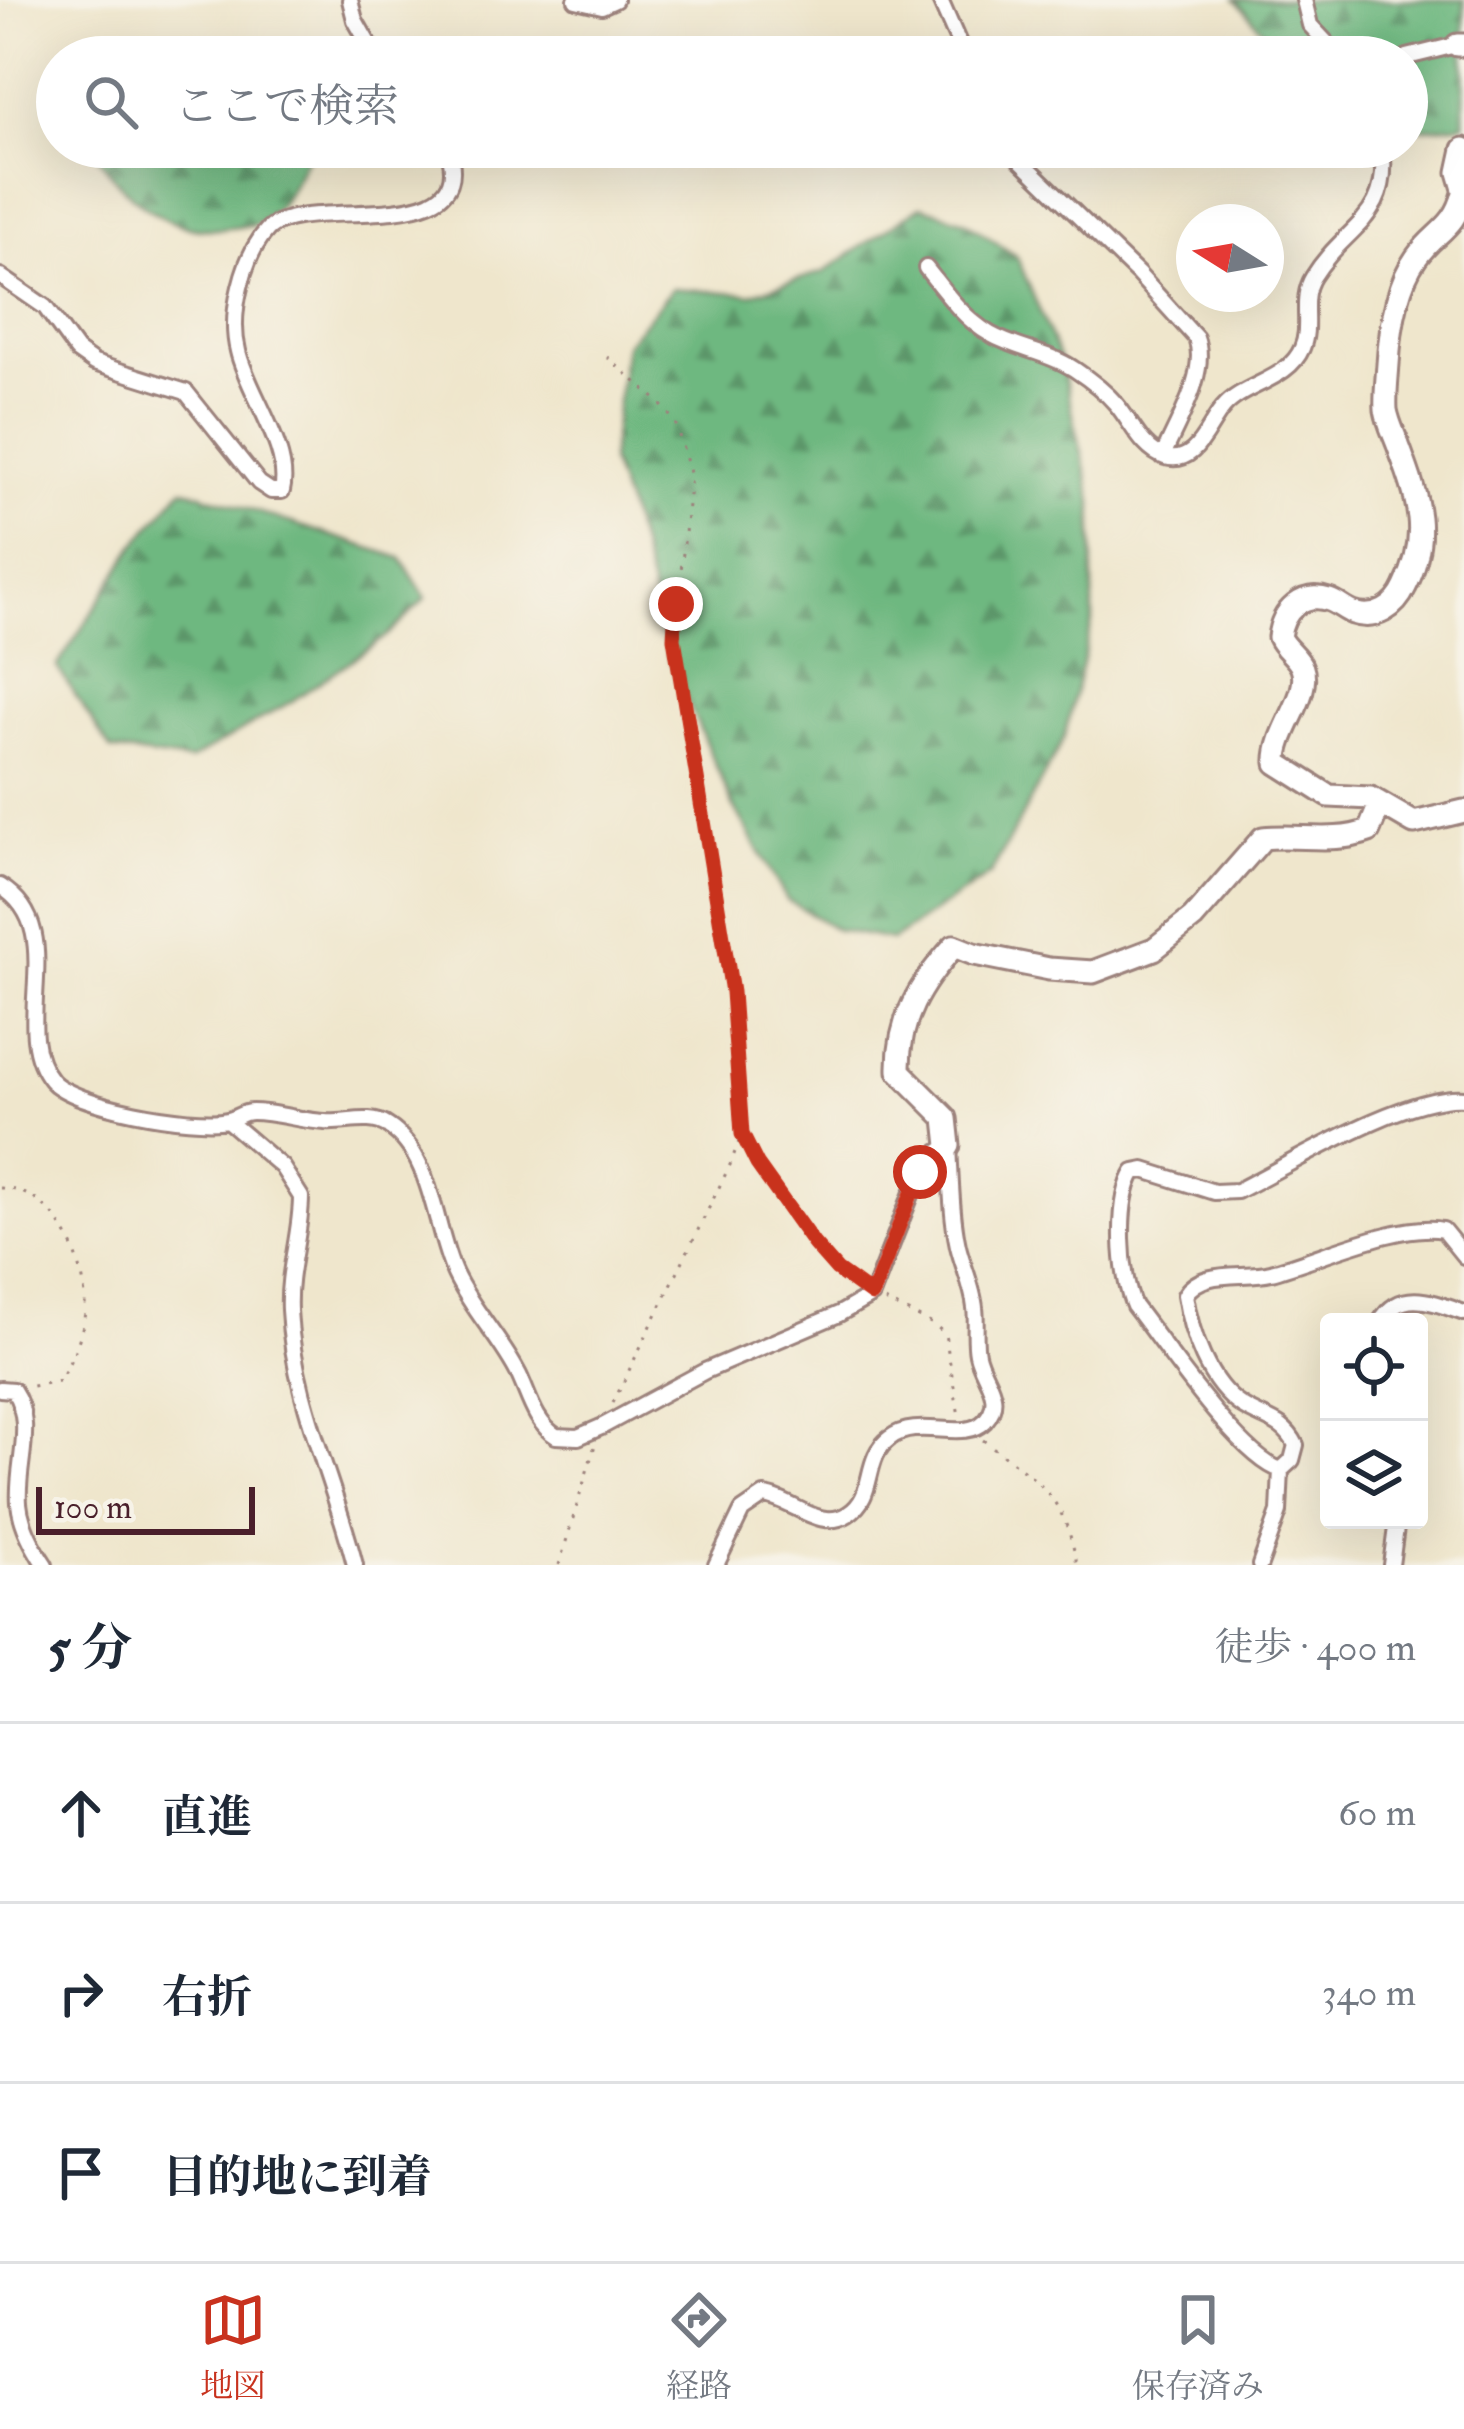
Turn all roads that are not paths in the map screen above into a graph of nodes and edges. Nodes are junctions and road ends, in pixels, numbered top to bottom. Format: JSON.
{"nodes":[{"id":1,"x":350,"y":0,"type":"edge"},
{"id":2,"x":576,"y":0,"type":"edge"},
{"id":3,"x":615,"y":0,"type":"edge"},
{"id":4,"x":940,"y":0,"type":"edge"},
{"id":5,"x":1304,"y":0,"type":"edge"},
{"id":6,"x":364,"y":36,"type":"edge"},
{"id":7,"x":956,"y":36,"type":"edge"},
{"id":8,"x":1320,"y":36,"type":"edge"},
{"id":9,"x":1462,"y":44,"type":"edge"},
{"id":10,"x":1428,"y":52,"type":"edge"},
{"id":11,"x":1464,"y":149,"type":"edge"},
{"id":12,"x":452,"y":168,"type":"edge"},
{"id":13,"x":1029,"y":168,"type":"edge"},
{"id":14,"x":1381,"y":168,"type":"edge"},
{"id":15,"x":1464,"y":191,"type":"edge"},
{"id":16,"x":926,"y":268,"type":"dead end"},
{"id":17,"x":0,"y":276,"type":"edge"},
{"id":18,"x":1163,"y":456,"type":"junction"},
{"id":19,"x":1380,"y":804,"type":"junction"},
{"id":20,"x":1464,"y":811,"type":"edge"},
{"id":21,"x":0,"y":886,"type":"edge"},
{"id":22,"x":1464,"y":1098,"type":"edge"},
{"id":23,"x":227,"y":1120,"type":"junction"},
{"id":24,"x":949,"y":1146,"type":"junction"},
{"id":25,"x":1464,"y":1256,"type":"edge"},
{"id":26,"x":1385,"y":1313,"type":"edge"},
{"id":27,"x":1464,"y":1313,"type":"edge"},
{"id":28,"x":6,"y":1389,"type":"edge"},
{"id":29,"x":1281,"y":1470,"type":"junction"},
{"id":30,"x":1396,"y":1529,"type":"edge"},
{"id":31,"x":45,"y":1565,"type":"edge"},
{"id":32,"x":355,"y":1565,"type":"edge"},
{"id":33,"x":716,"y":1565,"type":"edge"},
{"id":34,"x":1260,"y":1565,"type":"edge"},
{"id":35,"x":1391,"y":1565,"type":"edge"}],
"edges":[{"from":1,"to":6,"type":"street"},
{"from":2,"to":3,"type":"street"},
{"from":4,"to":7,"type":"street"},
{"from":5,"to":8,"type":"street"},
{"from":9,"to":10,"type":"street"},
{"from":11,"to":15,"type":"street"},
{"from":12,"to":17,"type":"street"},
{"from":13,"to":18,"type":"street"},
{"from":14,"to":18,"type":"street"},
{"from":15,"to":19,"type":"street"},
{"from":16,"to":18,"type":"street"},
{"from":19,"to":20,"type":"street"},
{"from":19,"to":24,"type":"street"},
{"from":21,"to":23,"type":"street"},
{"from":22,"to":29,"type":"street"},
{"from":23,"to":24,"type":"street"},
{"from":23,"to":32,"type":"street"},
{"from":24,"to":33,"type":"street"},
{"from":25,"to":29,"type":"street"},
{"from":26,"to":27,"type":"street"},
{"from":28,"to":31,"type":"street"},
{"from":29,"to":34,"type":"street"},
{"from":30,"to":35,"type":"street"}]}
